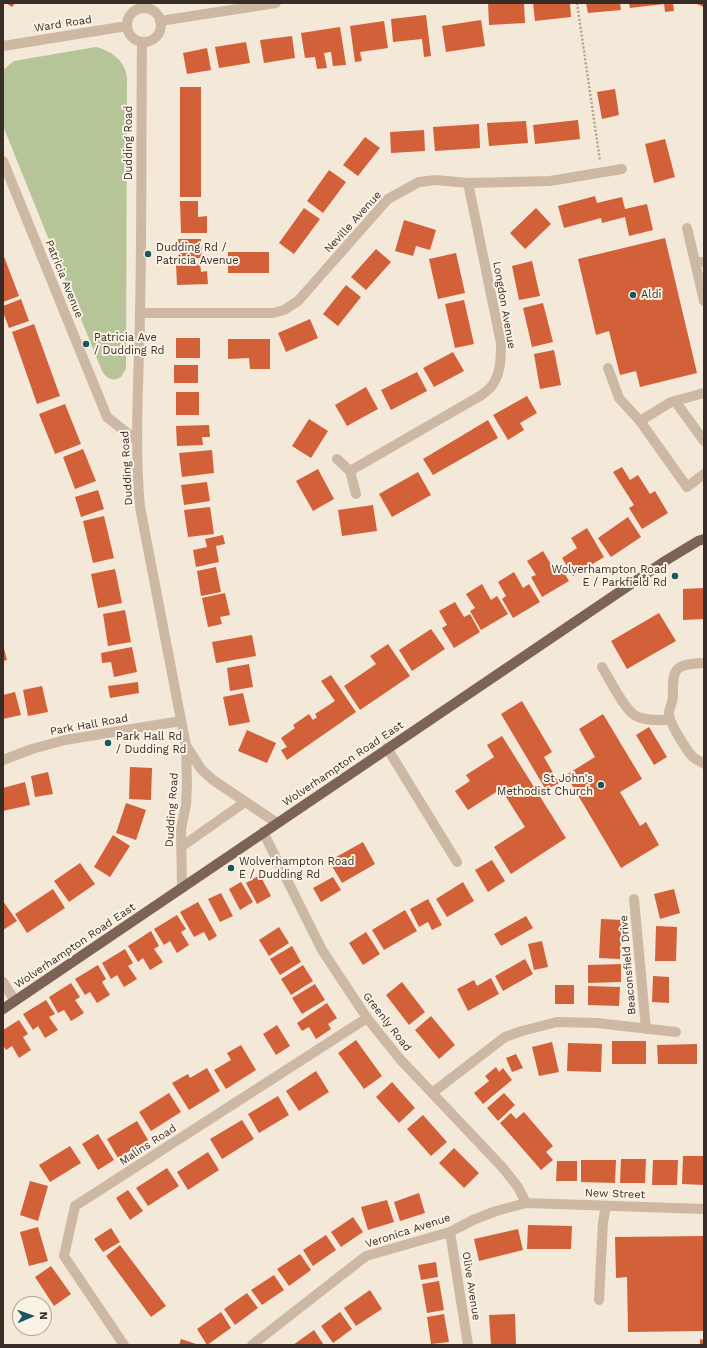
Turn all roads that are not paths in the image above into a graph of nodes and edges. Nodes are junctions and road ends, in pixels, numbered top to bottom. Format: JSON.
{"nodes":[{"id":1,"x":276,"y":3,"type":"edge"},
{"id":2,"x":143,"y":6,"type":"edge"},
{"id":3,"x":160,"y":21,"type":"junction"},
{"id":4,"x":127,"y":26,"type":"junction"},
{"id":5,"x":142,"y":42,"type":"junction"},
{"id":6,"x":3,"y":46,"type":"edge"},
{"id":7,"x":3,"y":161,"type":"edge"},
{"id":8,"x":622,"y":169,"type":"dead end"},
{"id":9,"x":468,"y":183,"type":"junction"},
{"id":10,"x":687,"y":228,"type":"dead end"},
{"id":11,"x":699,"y":262,"type":"edge"},
{"id":12,"x":704,"y":301,"type":"edge"},
{"id":13,"x":140,"y":313,"type":"junction"},
{"id":14,"x":608,"y":368,"type":"dead end"},
{"id":15,"x":704,"y":393,"type":"edge"},
{"id":16,"x":675,"y":401,"type":"junction"},
{"id":17,"x":640,"y":421,"type":"junction"},
{"id":18,"x":136,"y":440,"type":"junction"},
{"id":19,"x":704,"y":441,"type":"edge"},
{"id":20,"x":337,"y":459,"type":"dead end"},
{"id":21,"x":350,"y":471,"type":"junction"},
{"id":22,"x":704,"y":474,"type":"edge"},
{"id":23,"x":356,"y":494,"type":"dead end"},
{"id":24,"x":702,"y":538,"type":"edge"},
{"id":25,"x":704,"y":663,"type":"edge"},
{"id":26,"x":602,"y":667,"type":"dead end"},
{"id":27,"x":670,"y":720,"type":"junction"},
{"id":28,"x":181,"y":721,"type":"junction"},
{"id":29,"x":186,"y":746,"type":"junction"},
{"id":30,"x":387,"y":748,"type":"junction"},
{"id":31,"x":3,"y":760,"type":"edge"},
{"id":32,"x":704,"y":764,"type":"edge"},
{"id":33,"x":245,"y":802,"type":"junction"},
{"id":34,"x":277,"y":823,"type":"junction"},
{"id":35,"x":263,"y":832,"type":"junction"},
{"id":36,"x":181,"y":847,"type":"junction"},
{"id":37,"x":457,"y":862,"type":"dead end"},
{"id":38,"x":182,"y":888,"type":"junction"},
{"id":39,"x":634,"y":899,"type":"dead end"},
{"id":40,"x":3,"y":982,"type":"edge"},
{"id":41,"x":15,"y":1001,"type":"junction"},
{"id":42,"x":3,"y":1009,"type":"edge"},
{"id":43,"x":367,"y":1018,"type":"junction"},
{"id":44,"x":646,"y":1029,"type":"junction"},
{"id":45,"x":676,"y":1032,"type":"dead end"},
{"id":46,"x":432,"y":1093,"type":"junction"},
{"id":47,"x":526,"y":1203,"type":"junction"},
{"id":48,"x":606,"y":1206,"type":"junction"},
{"id":49,"x":704,"y":1209,"type":"edge"},
{"id":50,"x":450,"y":1232,"type":"junction"},
{"id":51,"x":599,"y":1300,"type":"dead end"},
{"id":52,"x":124,"y":1345,"type":"edge"},
{"id":53,"x":252,"y":1345,"type":"edge"},
{"id":54,"x":468,"y":1345,"type":"edge"}],
"edges":[{"from":1,"to":3,"type":"street"},
{"from":2,"to":3,"type":"street"},
{"from":2,"to":4,"type":"street"},
{"from":3,"to":5,"type":"street"},
{"from":4,"to":5,"type":"street"},
{"from":4,"to":6,"type":"street","name":"Ward Road"},
{"from":5,"to":13,"type":"street","name":"Dudding Road"},
{"from":7,"to":18,"type":"street","name":"Patricia Avenue"},
{"from":8,"to":9,"type":"street","name":"Neville Avenue"},
{"from":9,"to":13,"type":"street","name":"Neville Avenue"},
{"from":9,"to":21,"type":"street","name":"Longdon Avenue"},
{"from":10,"to":11,"type":"street"},
{"from":11,"to":12,"type":"street"},
{"from":13,"to":18,"type":"street","name":"Dudding Road"},
{"from":14,"to":17,"type":"street"},
{"from":15,"to":16,"type":"street"},
{"from":16,"to":17,"type":"street"},
{"from":16,"to":19,"type":"street"},
{"from":17,"to":22,"type":"street"},
{"from":18,"to":28,"type":"street","name":"Dudding Road"},
{"from":20,"to":21,"type":"street"},
{"from":21,"to":23,"type":"street"},
{"from":24,"to":30,"type":"main road","name":"Wolverhampton Road East"},
{"from":25,"to":27,"type":"street"},
{"from":26,"to":27,"type":"street"},
{"from":27,"to":32,"type":"street"},
{"from":28,"to":29,"type":"street","name":"Dudding Road"},
{"from":28,"to":31,"type":"street","name":"Park Hall Road"},
{"from":29,"to":33,"type":"street"},
{"from":29,"to":36,"type":"street","name":"Dudding Road"},
{"from":30,"to":34,"type":"main road","name":"Wolverhampton Road East"},
{"from":30,"to":37,"type":"street"},
{"from":33,"to":34,"type":"street"},
{"from":33,"to":36,"type":"street"},
{"from":34,"to":35,"type":"main road","name":"Wolverhampton Road East"},
{"from":35,"to":38,"type":"main road","name":"Wolverhampton Road East"},
{"from":35,"to":43,"type":"street","name":"Greenly Road"},
{"from":36,"to":38,"type":"street","name":"Dudding Road"},
{"from":38,"to":41,"type":"main road","name":"Wolverhampton Road East"},
{"from":39,"to":44,"type":"street","name":"Beaconsfield Drive"},
{"from":40,"to":41,"type":"street"},
{"from":41,"to":42,"type":"main road","name":"Wolverhampton Road East"},
{"from":43,"to":46,"type":"street","name":"Greenly Road"},
{"from":43,"to":52,"type":"street","name":"Malins Road"},
{"from":44,"to":45,"type":"street"},
{"from":44,"to":46,"type":"street"},
{"from":46,"to":47,"type":"street","name":"Greenly Road"},
{"from":47,"to":48,"type":"street","name":"New Street"},
{"from":47,"to":50,"type":"street","name":"Veronica Avenue"},
{"from":48,"to":49,"type":"street","name":"New Street"},
{"from":48,"to":51,"type":"street"},
{"from":50,"to":53,"type":"street","name":"Veronica Avenue"},
{"from":50,"to":54,"type":"street","name":"Olive Avenue"}]}
